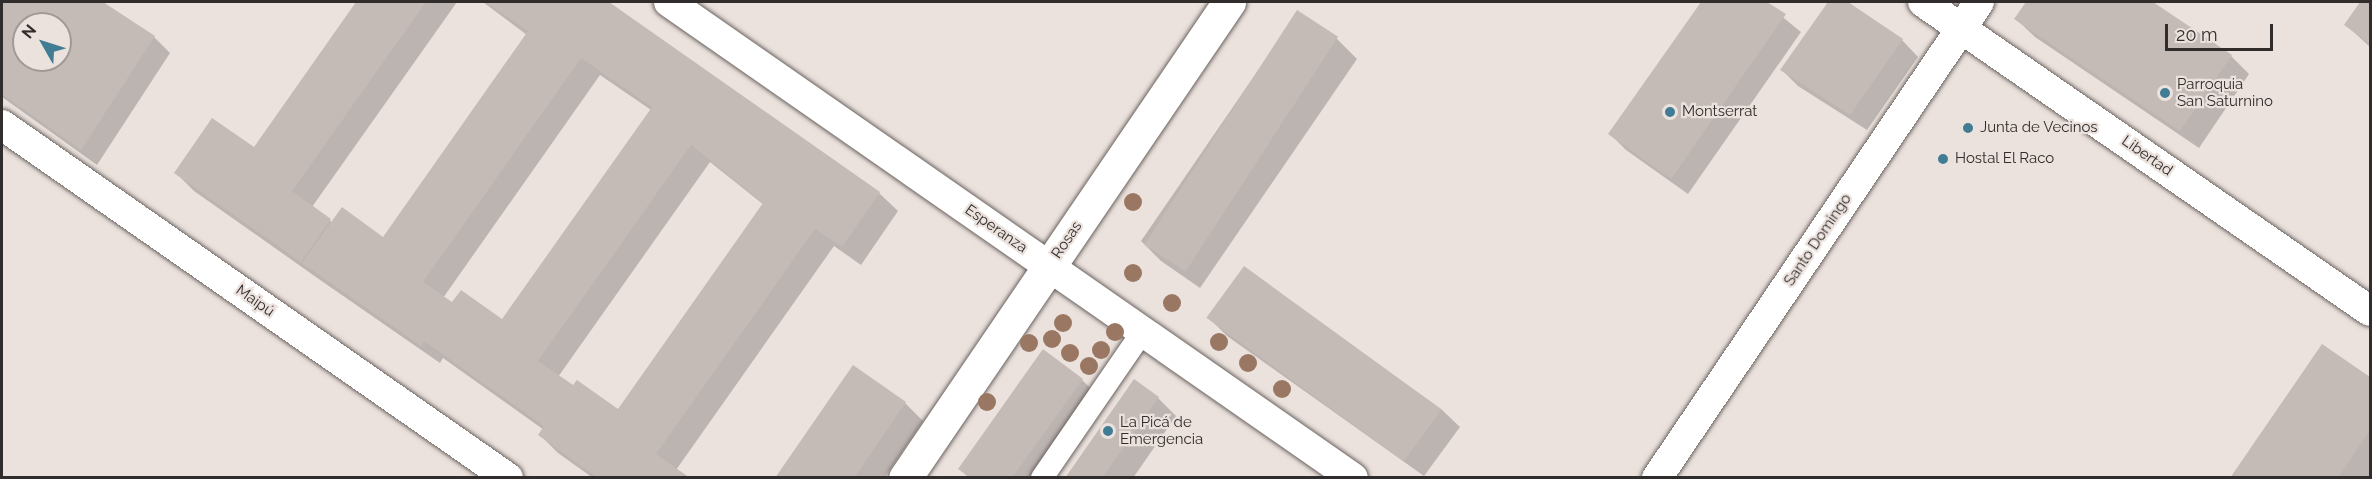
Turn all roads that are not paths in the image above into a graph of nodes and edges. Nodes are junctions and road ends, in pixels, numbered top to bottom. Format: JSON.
{"nodes":[{"id":1,"x":669,"y":2,"type":"edge"},
{"id":2,"x":1229,"y":2,"type":"edge"},
{"id":3,"x":1923,"y":2,"type":"edge"},
{"id":4,"x":1979,"y":2,"type":"edge"},
{"id":5,"x":1961,"y":28,"type":"junction"},
{"id":6,"x":2,"y":125,"type":"edge"},
{"id":7,"x":1049,"y":266,"type":"junction"},
{"id":8,"x":2370,"y":311,"type":"edge"},
{"id":9,"x":1143,"y":331,"type":"junction"},
{"id":10,"x":508,"y":477,"type":"edge"},
{"id":11,"x":905,"y":477,"type":"edge"},
{"id":12,"x":1042,"y":477,"type":"edge"},
{"id":13,"x":1353,"y":477,"type":"edge"},
{"id":14,"x":1657,"y":477,"type":"edge"}],
"edges":[{"from":1,"to":7,"type":"street","name":"Esperanza"},
{"from":2,"to":7,"type":"street","name":"Rosas"},
{"from":3,"to":5,"type":"street","name":"Libertad"},
{"from":4,"to":5,"type":"street","name":"Santo Domingo"},
{"from":5,"to":8,"type":"street","name":"Libertad"},
{"from":5,"to":14,"type":"street","name":"Santo Domingo"},
{"from":6,"to":10,"type":"street","name":"Maipú"},
{"from":7,"to":9,"type":"street","name":"Esperanza"},
{"from":7,"to":11,"type":"street","name":"Rosas"},
{"from":9,"to":12,"type":"street"},
{"from":9,"to":13,"type":"street","name":"Esperanza"}]}
